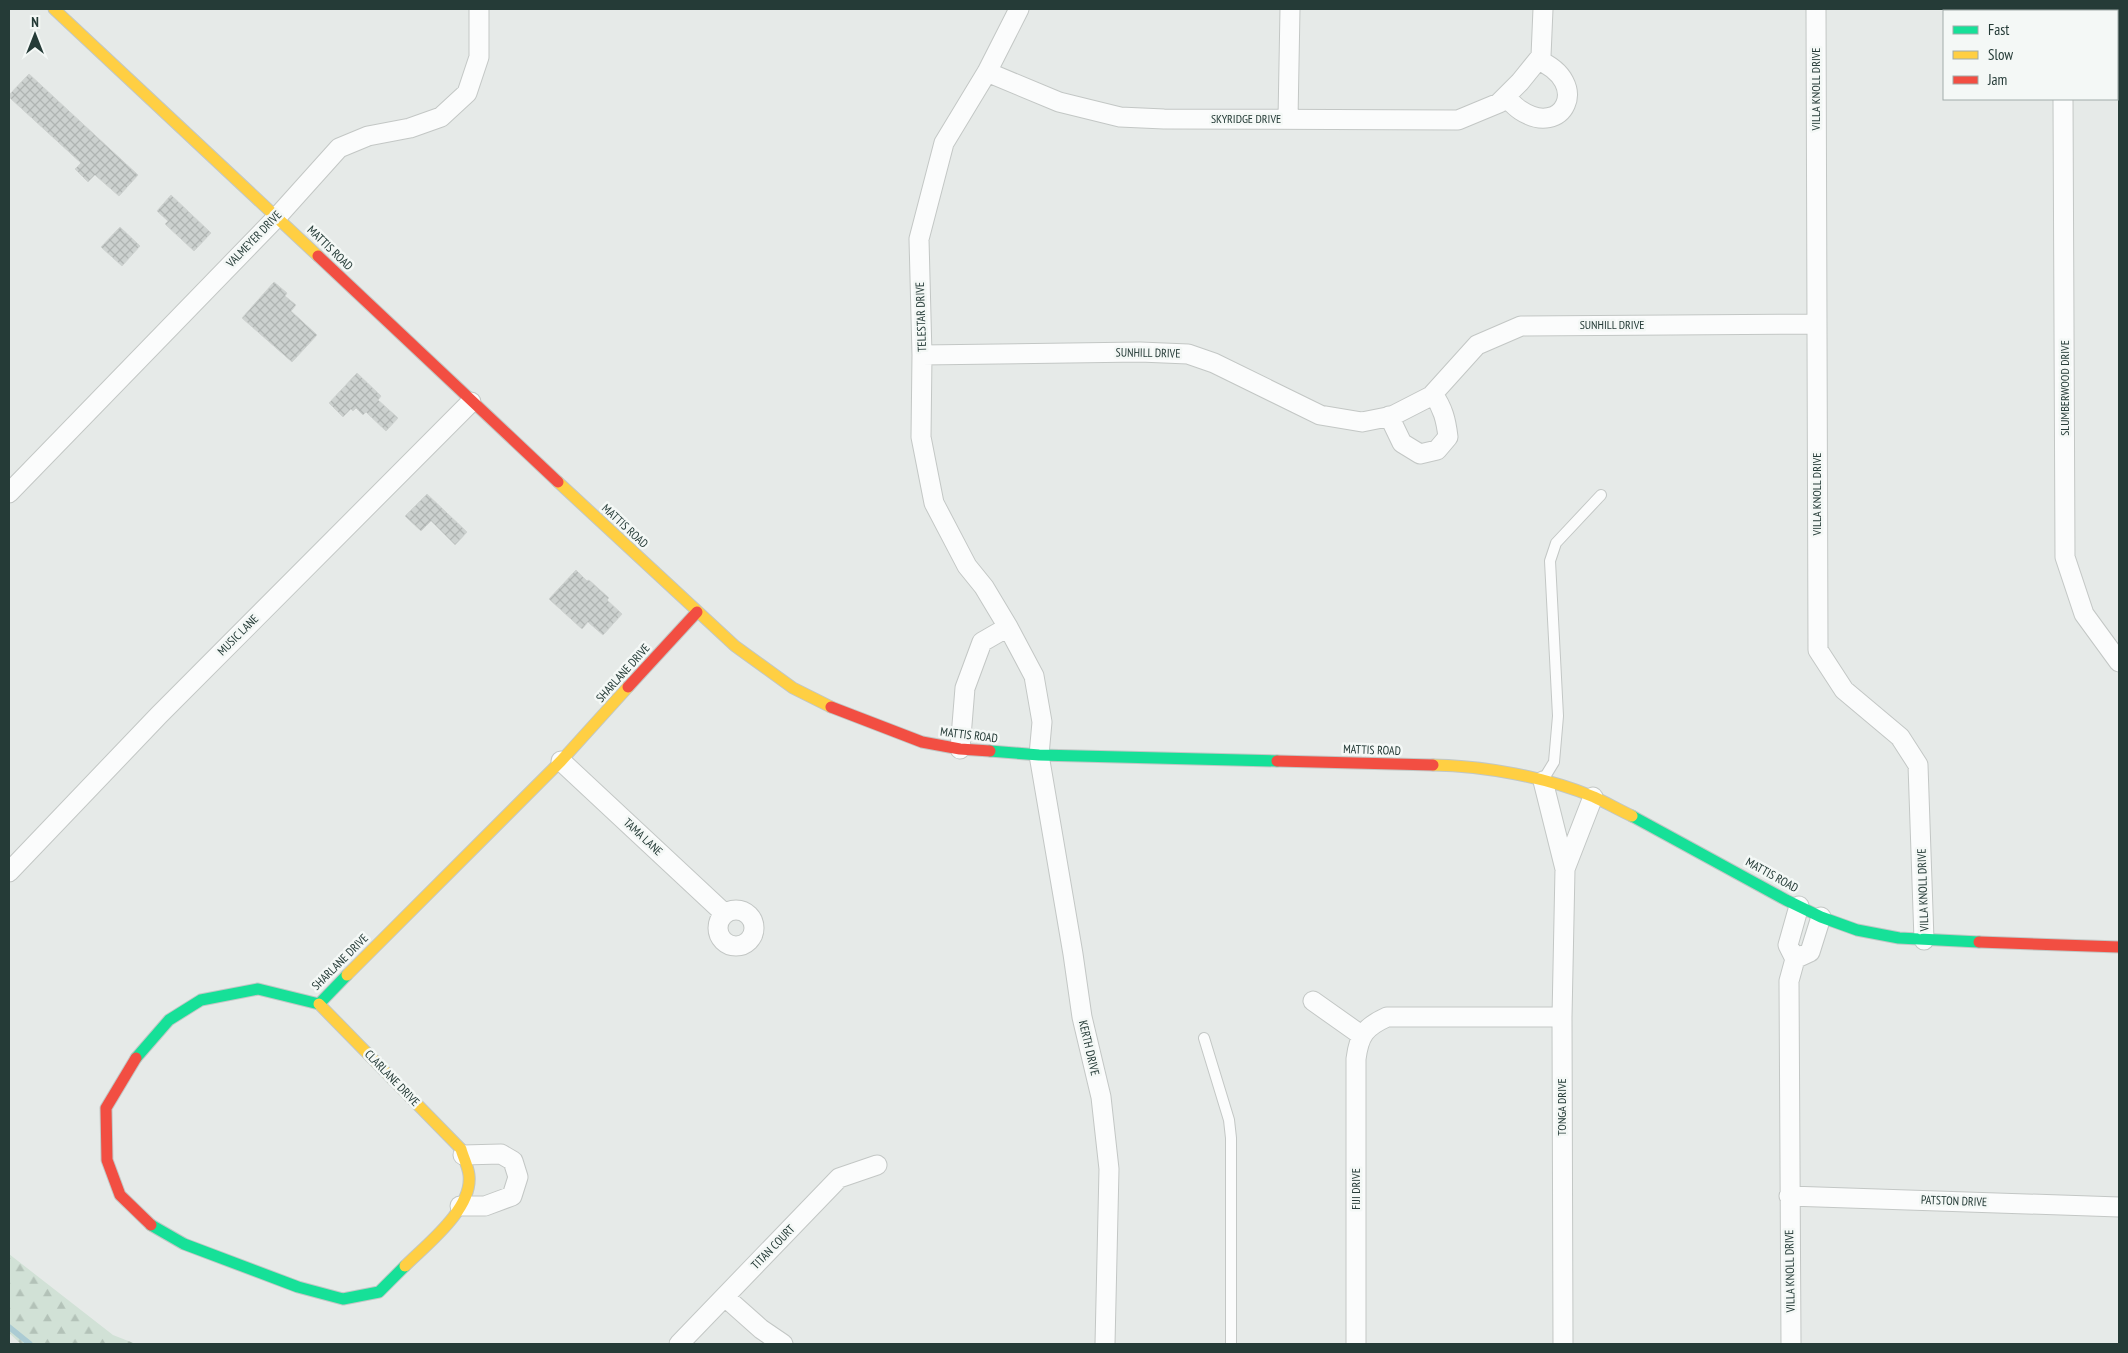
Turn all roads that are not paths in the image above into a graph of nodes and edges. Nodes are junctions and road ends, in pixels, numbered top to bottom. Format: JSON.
{"nodes":[{"id":1,"x":54,"y":9,"type":"edge"},
{"id":2,"x":479,"y":9,"type":"edge"},
{"id":3,"x":1019,"y":9,"type":"edge"},
{"id":4,"x":1290,"y":9,"type":"edge"},
{"id":5,"x":1543,"y":9,"type":"edge"},
{"id":6,"x":1816,"y":9,"type":"edge"},
{"id":7,"x":1538,"y":60,"type":"junction"},
{"id":8,"x":987,"y":72,"type":"junction"},
{"id":9,"x":1506,"y":97,"type":"junction"},
{"id":10,"x":2063,"y":100,"type":"edge"},
{"id":11,"x":1288,"y":119,"type":"junction"},
{"id":12,"x":277,"y":217,"type":"junction"},
{"id":13,"x":1817,"y":324,"type":"junction"},
{"id":14,"x":922,"y":355,"type":"junction"},
{"id":15,"x":1433,"y":394,"type":"junction"},
{"id":16,"x":472,"y":402,"type":"junction"},
{"id":17,"x":1389,"y":416,"type":"junction"},
{"id":18,"x":9,"y":493,"type":"edge"},
{"id":19,"x":1601,"y":494,"type":"dead end"},
{"id":20,"x":697,"y":612,"type":"junction"},
{"id":21,"x":1008,"y":627,"type":"junction"},
{"id":22,"x":2119,"y":662,"type":"edge"},
{"id":23,"x":960,"y":749,"type":"junction"},
{"id":24,"x":1040,"y":755,"type":"junction"},
{"id":25,"x":561,"y":761,"type":"junction"},
{"id":26,"x":1543,"y":781,"type":"junction"},
{"id":27,"x":1593,"y":797,"type":"junction"},
{"id":28,"x":1565,"y":869,"type":"junction"},
{"id":29,"x":9,"y":872,"type":"edge"},
{"id":30,"x":1799,"y":906,"type":"junction"},
{"id":31,"x":725,"y":914,"type":"dead end"},
{"id":32,"x":1821,"y":917,"type":"junction"},
{"id":33,"x":1924,"y":940,"type":"junction"},
{"id":34,"x":2119,"y":947,"type":"edge"},
{"id":35,"x":1794,"y":959,"type":"junction"},
{"id":36,"x":1313,"y":1001,"type":"dead end"},
{"id":37,"x":319,"y":1004,"type":"junction"},
{"id":38,"x":1562,"y":1017,"type":"junction"},
{"id":39,"x":1361,"y":1035,"type":"junction"},
{"id":40,"x":1204,"y":1038,"type":"dead end"},
{"id":41,"x":463,"y":1155,"type":"junction"},
{"id":42,"x":877,"y":1165,"type":"dead end"},
{"id":43,"x":1789,"y":1196,"type":"junction"},
{"id":44,"x":460,"y":1206,"type":"junction"},
{"id":45,"x":2119,"y":1207,"type":"edge"},
{"id":46,"x":725,"y":1297,"type":"junction"},
{"id":47,"x":343,"y":1299,"type":"joint"},
{"id":48,"x":678,"y":1344,"type":"edge"},
{"id":49,"x":783,"y":1344,"type":"edge"},
{"id":50,"x":1105,"y":1344,"type":"edge"},
{"id":51,"x":1231,"y":1344,"type":"edge"},
{"id":52,"x":1356,"y":1344,"type":"edge"},
{"id":53,"x":1563,"y":1344,"type":"edge"},
{"id":54,"x":1791,"y":1344,"type":"edge"}],
"edges":[{"from":1,"to":12,"type":"main road","name":"MATTIS ROAD"},
{"from":2,"to":12,"type":"street","name":"VALMEYER DRIVE"},
{"from":3,"to":8,"type":"street","name":"TELESTAR DRIVE"},
{"from":4,"to":11,"type":"street"},
{"from":5,"to":7,"type":"street"},
{"from":6,"to":13,"type":"street","name":"VILLA KNOLL DRIVE"},
{"from":7,"to":9,"type":"street","name":"SKYRIDGE DRIVE"},
{"from":7,"to":9,"type":"street"},
{"from":8,"to":11,"type":"street","name":"SKYRIDGE DRIVE"},
{"from":8,"to":14,"type":"street","name":"TELESTAR DRIVE"},
{"from":9,"to":11,"type":"street","name":"SKYRIDGE DRIVE"},
{"from":10,"to":22,"type":"street","name":"SLUMBERWOOD DRIVE"},
{"from":12,"to":16,"type":"main road","name":"MATTIS ROAD"},
{"from":12,"to":18,"type":"street","name":"VALMEYER DRIVE"},
{"from":13,"to":15,"type":"street","name":"SUNHILL DRIVE"},
{"from":13,"to":33,"type":"street","name":"VILLA KNOLL DRIVE"},
{"from":14,"to":17,"type":"street","name":"SUNHILL DRIVE"},
{"from":14,"to":21,"type":"street","name":"TELESTAR DRIVE"},
{"from":15,"to":17,"type":"street","name":"SUNHILL DRIVE"},
{"from":15,"to":17,"type":"street"},
{"from":16,"to":20,"type":"main road","name":"MATTIS ROAD"},
{"from":16,"to":29,"type":"street","name":"MUSIC LANE"},
{"from":19,"to":26,"type":"lane"},
{"from":20,"to":23,"type":"main road","name":"MATTIS ROAD"},
{"from":20,"to":25,"type":"main road","name":"SHARLANE DRIVE"},
{"from":21,"to":23,"type":"street"},
{"from":21,"to":24,"type":"street","name":"TELESTAR DRIVE"},
{"from":23,"to":24,"type":"main road","name":"MATTIS ROAD"},
{"from":24,"to":26,"type":"main road","name":"MATTIS ROAD"},
{"from":24,"to":50,"type":"street","name":"KERTH DRIVE"},
{"from":25,"to":31,"type":"street","name":"TAMA LANE"},
{"from":25,"to":37,"type":"main road","name":"SHARLANE DRIVE"},
{"from":26,"to":27,"type":"main road","name":"MATTIS ROAD"},
{"from":26,"to":28,"type":"street","name":"TONGA DRIVE"},
{"from":27,"to":28,"type":"street","name":"TONGA DRIVE"},
{"from":27,"to":30,"type":"main road","name":"MATTIS ROAD"},
{"from":28,"to":38,"type":"street","name":"TONGA DRIVE"},
{"from":30,"to":32,"type":"main road","name":"MATTIS ROAD"},
{"from":30,"to":35,"type":"street","name":"VILLA KNOLL DRIVE"},
{"from":32,"to":33,"type":"main road","name":"MATTIS ROAD"},
{"from":32,"to":35,"type":"street"},
{"from":33,"to":34,"type":"main road","name":"MATTIS ROAD"},
{"from":35,"to":43,"type":"street","name":"VILLA KNOLL DRIVE"},
{"from":36,"to":39,"type":"street"},
{"from":37,"to":41,"type":"main road","name":"CLARLANE DRIVE"},
{"from":37,"to":47,"type":"main road","name":"SHARLANE DRIVE"},
{"from":38,"to":39,"type":"street"},
{"from":38,"to":53,"type":"street","name":"TONGA DRIVE"},
{"from":39,"to":52,"type":"street","name":"FIJI DRIVE"},
{"from":40,"to":51,"type":"lane"},
{"from":41,"to":44,"type":"main road","name":"CLARLANE DRIVE"},
{"from":41,"to":44,"type":"street"},
{"from":42,"to":46,"type":"street","name":"TITAN COURT"},
{"from":43,"to":45,"type":"street","name":"PATSTON DRIVE"},
{"from":43,"to":54,"type":"street","name":"VILLA KNOLL DRIVE"},
{"from":44,"to":47,"type":"main road","name":"CLARLANE DRIVE"},
{"from":46,"to":48,"type":"street","name":"TITAN COURT"},
{"from":46,"to":49,"type":"street"}]}
